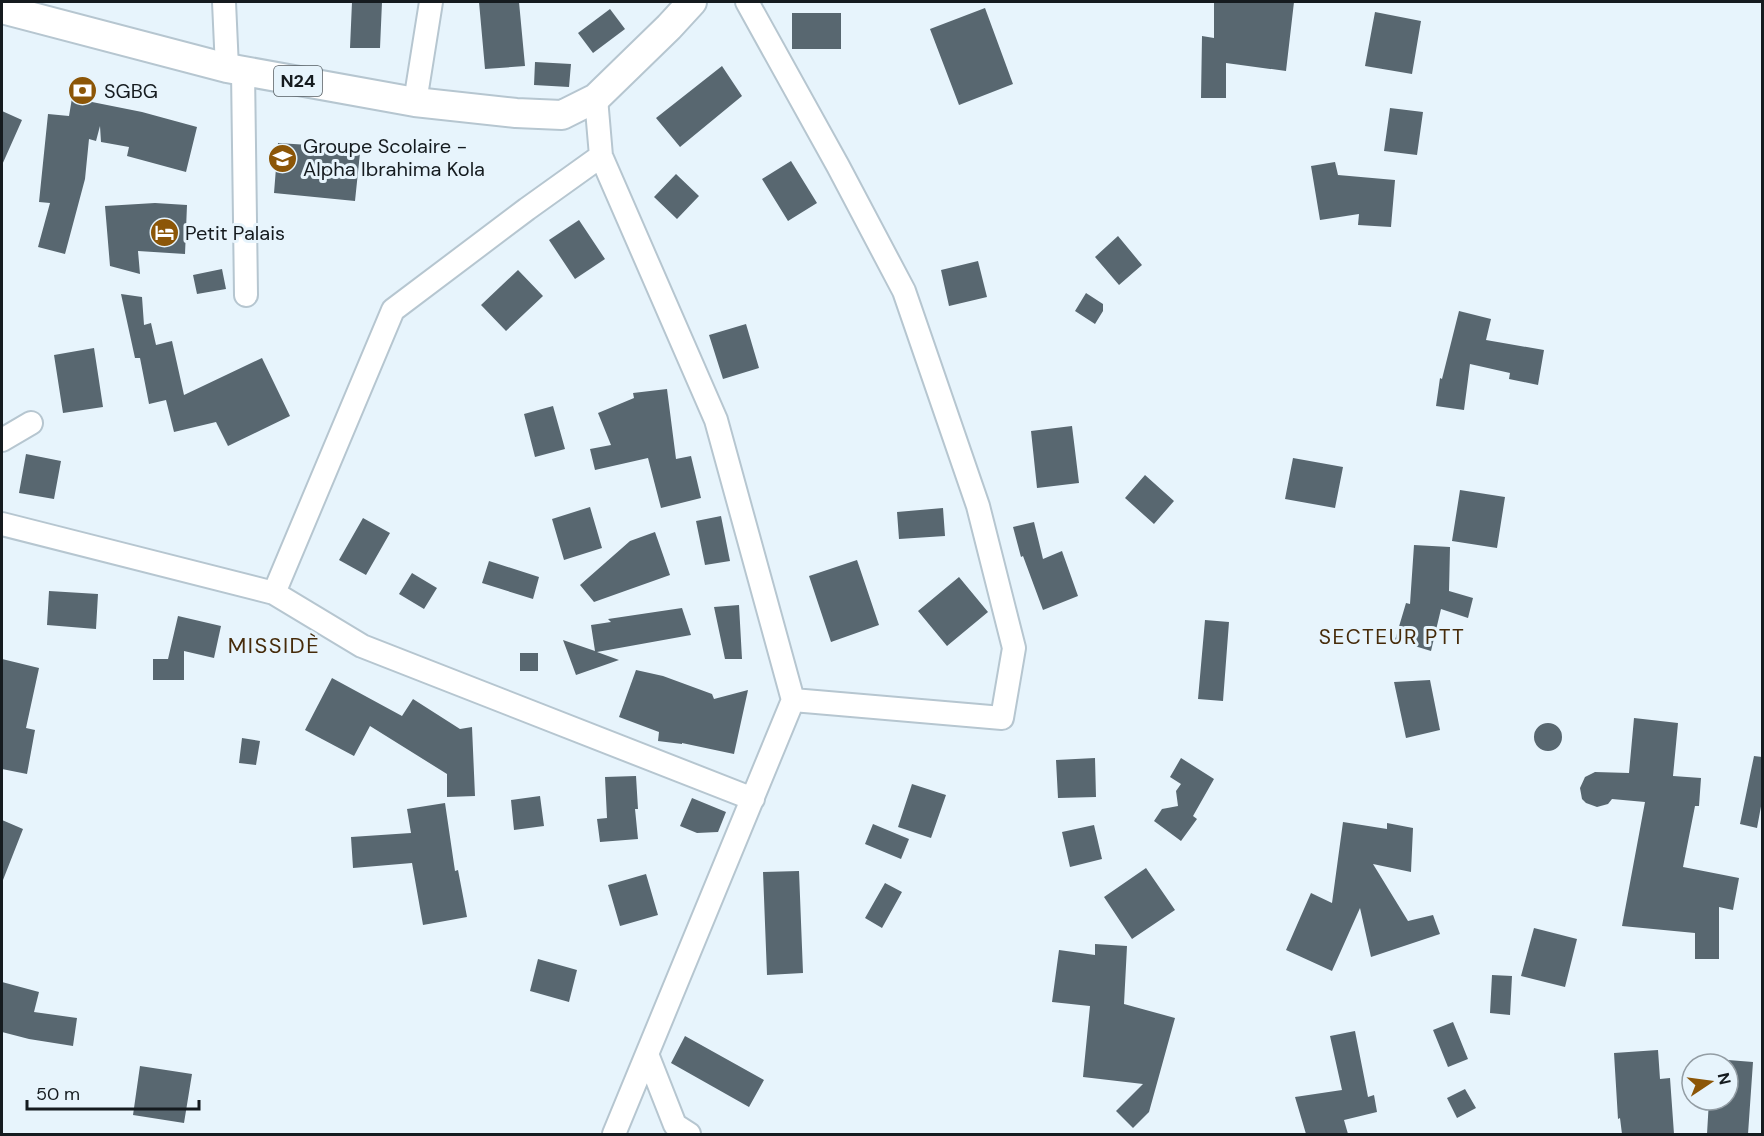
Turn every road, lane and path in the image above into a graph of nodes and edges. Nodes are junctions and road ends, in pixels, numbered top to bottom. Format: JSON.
{"nodes":[{"id":1,"x":224,"y":2,"type":"edge"},
{"id":2,"x":431,"y":2,"type":"edge"},
{"id":3,"x":692,"y":2,"type":"edge"},
{"id":4,"x":747,"y":2,"type":"edge"},
{"id":5,"x":2,"y":9,"type":"edge"},
{"id":6,"x":235,"y":70,"type":"junction"},
{"id":7,"x":596,"y":98,"type":"junction"},
{"id":8,"x":415,"y":102,"type":"junction"},
{"id":9,"x":602,"y":156,"type":"junction"},
{"id":10,"x":246,"y":295,"type":"dead end"},
{"id":11,"x":30,"y":423,"type":"dead end"},
{"id":12,"x":2,"y":440,"type":"edge"},
{"id":13,"x":2,"y":524,"type":"edge"},
{"id":14,"x":274,"y":593,"type":"junction"},
{"id":15,"x":793,"y":700,"type":"junction"},
{"id":16,"x":753,"y":799,"type":"junction"},
{"id":17,"x":647,"y":1054,"type":"junction"},
{"id":18,"x":614,"y":1134,"type":"edge"},
{"id":19,"x":689,"y":1134,"type":"edge"}],
"edges":[{"from":1,"to":6,"type":"street"},
{"from":2,"to":8,"type":"street"},
{"from":3,"to":7,"type":"main road","number":"N24"},
{"from":4,"to":15,"type":"street"},
{"from":5,"to":6,"type":"main road","number":"N24"},
{"from":6,"to":8,"type":"main road","number":"N24"},
{"from":6,"to":10,"type":"street"},
{"from":7,"to":8,"type":"main road","number":"N24"},
{"from":7,"to":9,"type":"street"},
{"from":9,"to":14,"type":"street"},
{"from":9,"to":15,"type":"street"},
{"from":11,"to":12,"type":"street"},
{"from":13,"to":14,"type":"street"},
{"from":14,"to":16,"type":"street"},
{"from":15,"to":16,"type":"street"},
{"from":16,"to":17,"type":"street"},
{"from":17,"to":18,"type":"street"},
{"from":17,"to":19,"type":"street"}]}
